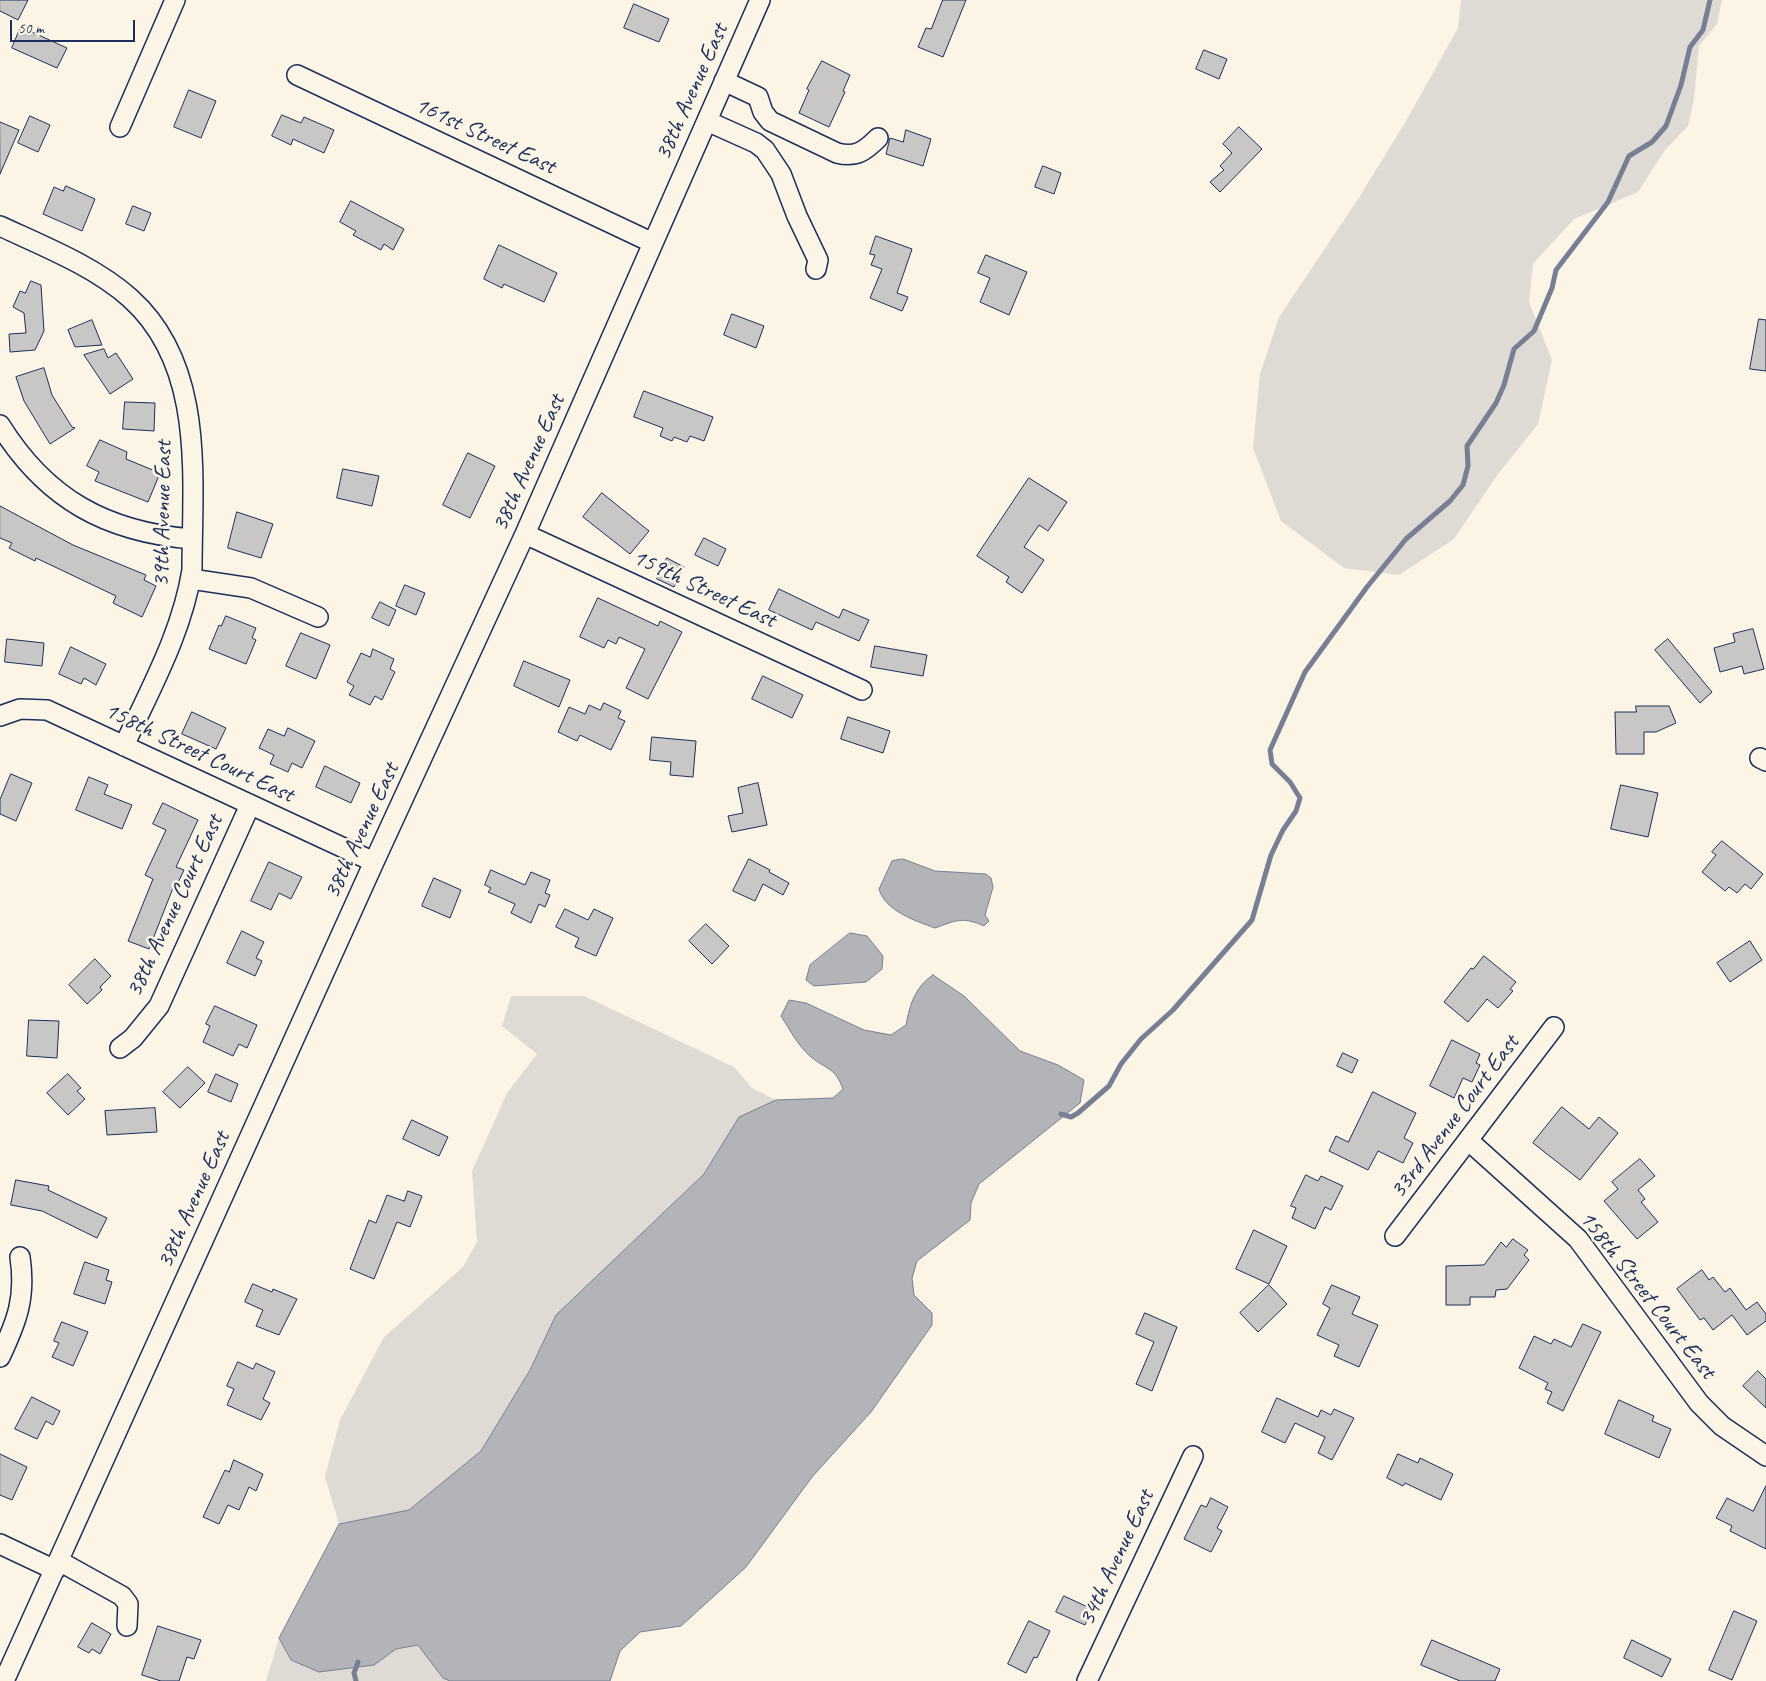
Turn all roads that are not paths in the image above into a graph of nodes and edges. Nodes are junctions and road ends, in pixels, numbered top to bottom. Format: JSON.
{"nodes":[{"id":1,"x":175,"y":0,"type":"edge"},
{"id":2,"x":760,"y":0,"type":"edge"},
{"id":3,"x":297,"y":75,"type":"dead end"},
{"id":4,"x":724,"y":81,"type":"junction"},
{"id":5,"x":707,"y":121,"type":"junction"},
{"id":6,"x":120,"y":127,"type":"dead end"},
{"id":7,"x":878,"y":138,"type":"dead end"},
{"id":8,"x":1,"y":228,"type":"edge"},
{"id":9,"x":653,"y":243,"type":"junction"},
{"id":10,"x":816,"y":268,"type":"dead end"},
{"id":11,"x":0,"y":425,"type":"edge"},
{"id":12,"x":525,"y":534,"type":"junction"},
{"id":13,"x":192,"y":540,"type":"junction"},
{"id":14,"x":191,"y":579,"type":"junction"},
{"id":15,"x":318,"y":617,"type":"dead end"},
{"id":16,"x":862,"y":690,"type":"dead end"},
{"id":17,"x":0,"y":716,"type":"edge"},
{"id":18,"x":124,"y":746,"type":"junction"},
{"id":19,"x":250,"y":805,"type":"junction"},
{"id":20,"x":374,"y":862,"type":"junction"},
{"id":21,"x":1554,"y":1027,"type":"dead end"},
{"id":22,"x":120,"y":1048,"type":"dead end"},
{"id":23,"x":1469,"y":1140,"type":"junction"},
{"id":24,"x":1395,"y":1236,"type":"dead end"},
{"id":25,"x":20,"y":1257,"type":"dead end"},
{"id":26,"x":0,"y":1357,"type":"edge"},
{"id":27,"x":1193,"y":1456,"type":"dead end"},
{"id":28,"x":1766,"y":1456,"type":"edge"},
{"id":29,"x":0,"y":1544,"type":"edge"},
{"id":30,"x":57,"y":1566,"type":"junction"},
{"id":31,"x":126,"y":1626,"type":"dead end"},
{"id":32,"x":4,"y":1681,"type":"edge"},
{"id":33,"x":1087,"y":1681,"type":"edge"}],
"edges":[{"from":1,"to":6,"type":"street"},
{"from":2,"to":4,"type":"street","name":"38th Avenue East"},
{"from":3,"to":9,"type":"street","name":"161st Street East"},
{"from":4,"to":5,"type":"street","name":"38th Avenue East"},
{"from":4,"to":7,"type":"street"},
{"from":5,"to":9,"type":"street","name":"38th Avenue East"},
{"from":5,"to":10,"type":"street"},
{"from":8,"to":13,"type":"street","name":"39th Avenue East"},
{"from":9,"to":12,"type":"street","name":"38th Avenue East"},
{"from":11,"to":13,"type":"street"},
{"from":12,"to":16,"type":"street","name":"159th Street East"},
{"from":12,"to":20,"type":"street","name":"38th Avenue East"},
{"from":13,"to":14,"type":"street","name":"39th Avenue East"},
{"from":14,"to":15,"type":"street"},
{"from":14,"to":18,"type":"street","name":"39th Avenue East"},
{"from":17,"to":18,"type":"street","name":"158th Street Court East"},
{"from":18,"to":19,"type":"street","name":"158th Street Court East"},
{"from":19,"to":20,"type":"street","name":"158th Street Court East"},
{"from":19,"to":22,"type":"street","name":"38th Avenue Court East"},
{"from":20,"to":30,"type":"street","name":"38th Avenue East"},
{"from":21,"to":23,"type":"street","name":"33rd Avenue Court East"},
{"from":23,"to":24,"type":"street","name":"33rd Avenue Court East"},
{"from":23,"to":28,"type":"street","name":"158th Street Court East"},
{"from":25,"to":26,"type":"street"},
{"from":27,"to":33,"type":"street","name":"34th Avenue East"},
{"from":29,"to":30,"type":"street"},
{"from":30,"to":31,"type":"street"},
{"from":30,"to":32,"type":"street","name":"38th Avenue East"}]}
